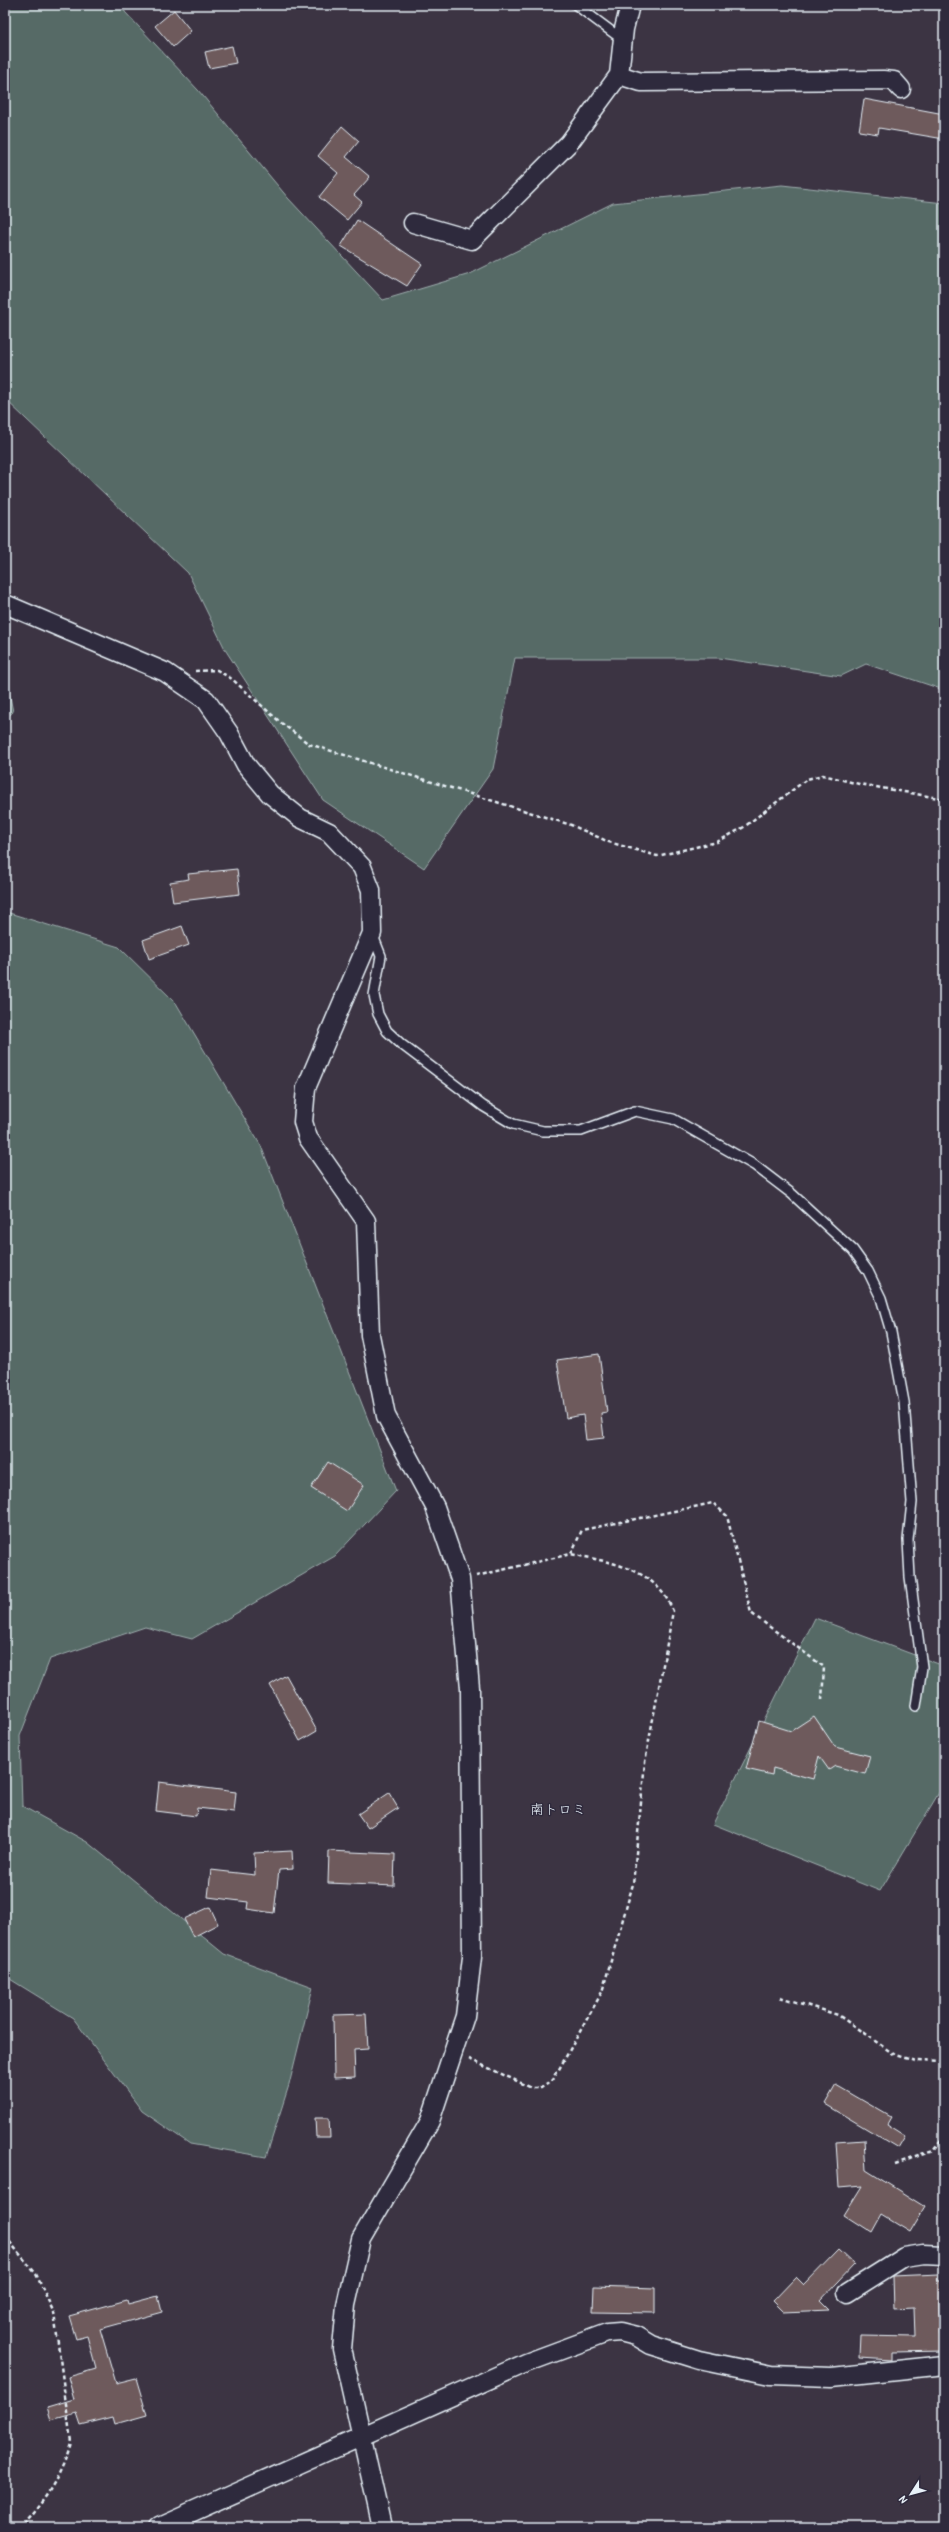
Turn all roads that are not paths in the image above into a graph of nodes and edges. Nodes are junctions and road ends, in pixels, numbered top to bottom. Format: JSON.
{"nodes":[{"id":1,"x":576,"y":5,"type":"edge"},
{"id":2,"x":630,"y":5,"type":"edge"},
{"id":3,"x":623,"y":40,"type":"junction"},
{"id":4,"x":619,"y":75,"type":"junction"},
{"id":5,"x":901,"y":89,"type":"dead end"},
{"id":6,"x":412,"y":223,"type":"dead end"},
{"id":7,"x":5,"y":604,"type":"edge"},
{"id":8,"x":372,"y":933,"type":"junction"},
{"id":9,"x":916,"y":1706,"type":"dead end"},
{"id":10,"x":944,"y":2255,"type":"edge"},
{"id":11,"x":847,"y":2293,"type":"dead end"},
{"id":12,"x":944,"y":2365,"type":"edge"},
{"id":13,"x":362,"y":2436,"type":"junction"},
{"id":14,"x":159,"y":2527,"type":"edge"},
{"id":15,"x":382,"y":2527,"type":"edge"}],
"edges":[{"from":1,"to":3,"type":"lane"},
{"from":2,"to":3,"type":"street"},
{"from":3,"to":4,"type":"street"},
{"from":4,"to":5,"type":"street"},
{"from":4,"to":6,"type":"street"},
{"from":7,"to":8,"type":"street"},
{"from":8,"to":9,"type":"lane"},
{"from":8,"to":13,"type":"street"},
{"from":10,"to":11,"type":"street"},
{"from":12,"to":13,"type":"street"},
{"from":13,"to":14,"type":"street"},
{"from":13,"to":15,"type":"street"}]}
